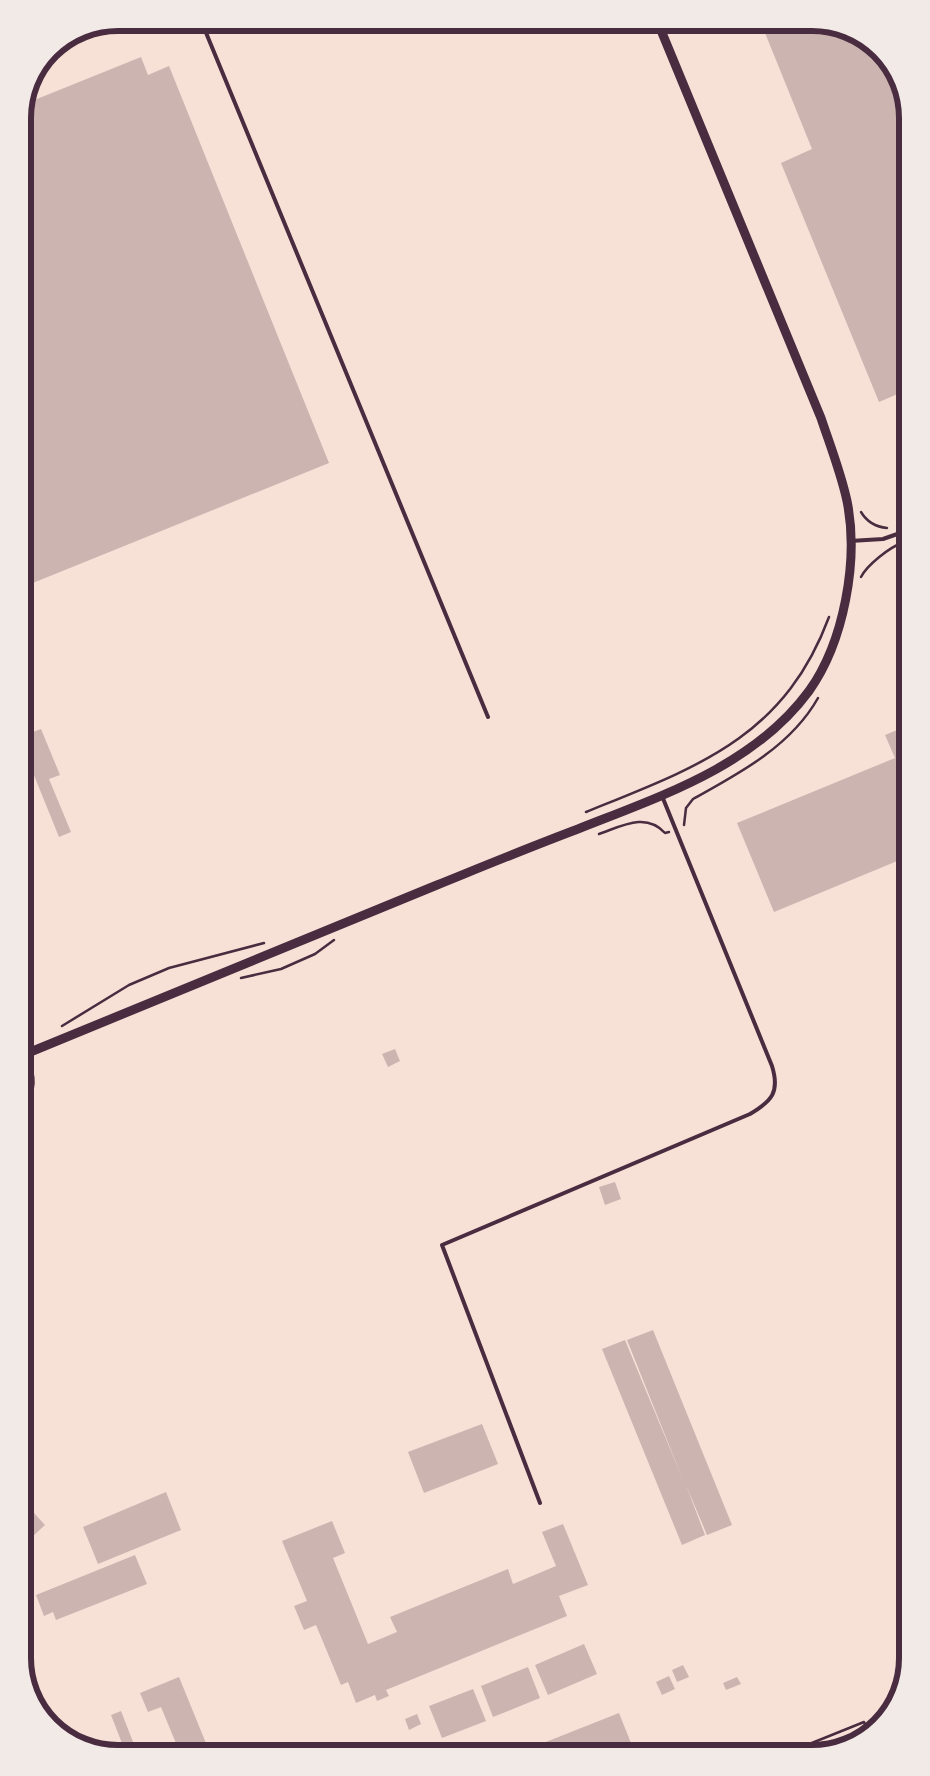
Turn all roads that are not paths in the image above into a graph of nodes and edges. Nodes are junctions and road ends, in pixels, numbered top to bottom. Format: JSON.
{"nodes":[{"id":1,"x":206,"y":31,"type":"edge"},
{"id":2,"x":661,"y":31,"type":"edge"},
{"id":3,"x":899,"y":534,"type":"edge"},
{"id":4,"x":850,"y":541,"type":"junction"},
{"id":5,"x":488,"y":717,"type":"dead end"},
{"id":6,"x":662,"y":796,"type":"junction"},
{"id":7,"x":31,"y":1051,"type":"edge"},
{"id":8,"x":31,"y":1065,"type":"edge"},
{"id":9,"x":31,"y":1092,"type":"edge"},
{"id":10,"x":540,"y":1504,"type":"dead end"}],
"edges":[{"from":1,"to":5,"type":"lane"},
{"from":2,"to":4,"type":"street"},
{"from":3,"to":4,"type":"lane"},
{"from":4,"to":6,"type":"street"},
{"from":6,"to":7,"type":"street"},
{"from":6,"to":10,"type":"lane"},
{"from":8,"to":9,"type":"lane"}]}
